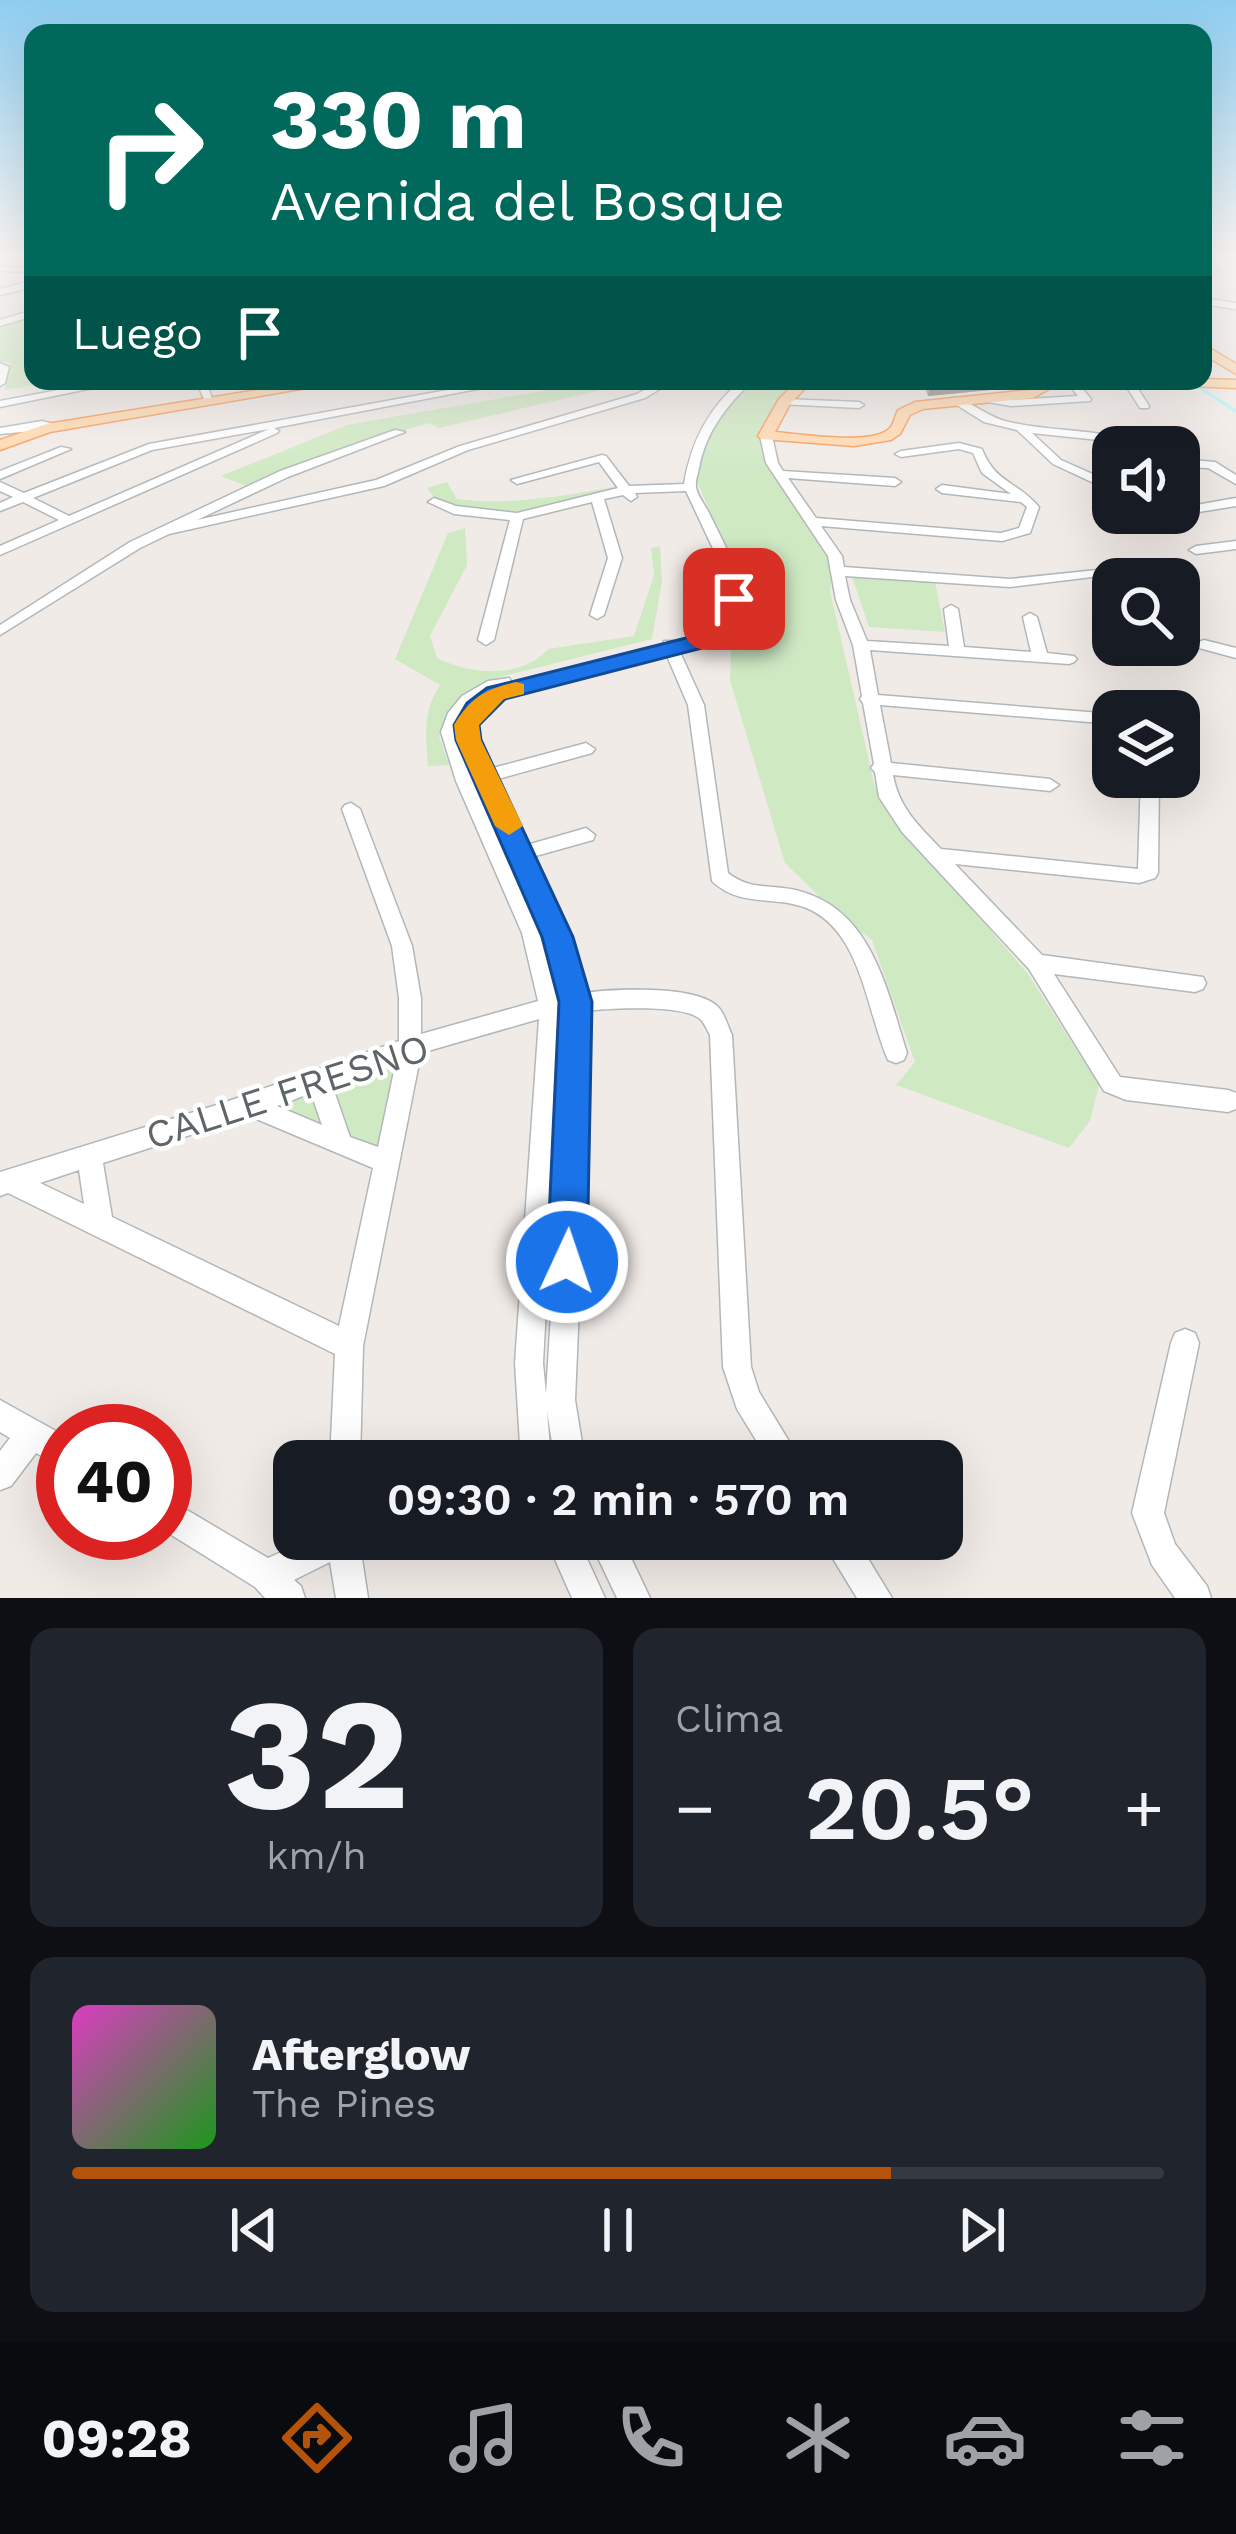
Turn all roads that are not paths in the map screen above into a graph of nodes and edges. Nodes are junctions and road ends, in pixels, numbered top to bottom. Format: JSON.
{"nodes":[{"id":1,"x":73,"y":390,"type":"edge"},
{"id":2,"x":206,"y":390,"type":"edge"},
{"id":3,"x":263,"y":390,"type":"edge"},
{"id":4,"x":282,"y":390,"type":"edge"},
{"id":5,"x":463,"y":390,"type":"edge"},
{"id":6,"x":652,"y":390,"type":"edge"},
{"id":7,"x":723,"y":390,"type":"edge"},
{"id":8,"x":736,"y":390,"type":"edge"},
{"id":9,"x":796,"y":390,"type":"edge"},
{"id":10,"x":1040,"y":390,"type":"edge"},
{"id":11,"x":1078,"y":390,"type":"edge"},
{"id":12,"x":1134,"y":390,"type":"edge"},
{"id":13,"x":209,"y":399,"type":"junction"},
{"id":14,"x":975,"y":399,"type":"junction"},
{"id":15,"x":956,"y":400,"type":"junction"},
{"id":16,"x":784,"y":401,"type":"junction"},
{"id":17,"x":0,"y":404,"type":"edge"},
{"id":18,"x":859,"y":406,"type":"dead end"},
{"id":19,"x":1144,"y":406,"type":"dead end"},
{"id":20,"x":305,"y":418,"type":"junction"},
{"id":21,"x":51,"y":426,"type":"junction"},
{"id":22,"x":1019,"y":426,"type":"junction"},
{"id":23,"x":0,"y":431,"type":"edge"},
{"id":24,"x":399,"y":432,"type":"dead end"},
{"id":25,"x":766,"y":436,"type":"junction"},
{"id":26,"x":1092,"y":436,"type":"edge"},
{"id":27,"x":0,"y":445,"type":"edge"},
{"id":28,"x":65,"y":448,"type":"dead end"},
{"id":29,"x":901,"y":454,"type":"dead end"},
{"id":30,"x":1200,"y":464,"type":"edge"},
{"id":31,"x":779,"y":474,"type":"junction"},
{"id":32,"x":0,"y":475,"type":"edge"},
{"id":33,"x":1092,"y":478,"type":"edge"},
{"id":34,"x":517,"y":480,"type":"dead end"},
{"id":35,"x":1236,"y":480,"type":"edge"},
{"id":36,"x":895,"y":482,"type":"dead end"},
{"id":37,"x":0,"y":486,"type":"edge"},
{"id":38,"x":942,"y":488,"type":"dead end"},
{"id":39,"x":684,"y":491,"type":"junction"},
{"id":40,"x":625,"y":494,"type":"junction"},
{"id":41,"x":22,"y":497,"type":"junction"},
{"id":42,"x":598,"y":500,"type":"junction"},
{"id":43,"x":1029,"y":500,"type":"junction"},
{"id":44,"x":434,"y":502,"type":"dead end"},
{"id":45,"x":1236,"y":502,"type":"edge"},
{"id":46,"x":0,"y":507,"type":"edge"},
{"id":47,"x":1200,"y":508,"type":"edge"},
{"id":48,"x":517,"y":517,"type":"junction"},
{"id":49,"x":68,"y":520,"type":"junction"},
{"id":50,"x":814,"y":522,"type":"junction"},
{"id":51,"x":171,"y":530,"type":"junction"},
{"id":52,"x":1236,"y":545,"type":"edge"},
{"id":53,"x":1196,"y":550,"type":"dead end"},
{"id":54,"x":0,"y":551,"type":"edge"},
{"id":55,"x":838,"y":571,"type":"junction"},
{"id":56,"x":1092,"y":573,"type":"dead end"},
{"id":57,"x":951,"y":609,"type":"dead end"},
{"id":58,"x":597,"y":615,"type":"dead end"},
{"id":59,"x":1030,"y":617,"type":"dead end"},
{"id":60,"x":0,"y":631,"type":"edge"},
{"id":61,"x":486,"y":640,"type":"dead end"},
{"id":62,"x":861,"y":645,"type":"junction"},
{"id":63,"x":1204,"y":645,"type":"dead end"},
{"id":64,"x":670,"y":647,"type":"junction"},
{"id":65,"x":957,"y":651,"type":"junction"},
{"id":66,"x":1236,"y":653,"type":"edge"},
{"id":67,"x":1040,"y":657,"type":"junction"},
{"id":68,"x":1070,"y":659,"type":"dead end"},
{"id":69,"x":868,"y":699,"type":"junction"},
{"id":70,"x":1092,"y":717,"type":"edge"},
{"id":71,"x":586,"y":749,"type":"dead end"},
{"id":72,"x":880,"y":768,"type":"junction"},
{"id":73,"x":476,"y":779,"type":"junction"},
{"id":74,"x":1050,"y":785,"type":"dead end"},
{"id":75,"x":1150,"y":798,"type":"edge"},
{"id":76,"x":351,"y":809,"type":"dead end"},
{"id":77,"x":586,"y":835,"type":"dead end"},
{"id":78,"x":935,"y":855,"type":"junction"},
{"id":79,"x":510,"y":857,"type":"junction"},
{"id":80,"x":1036,"y":963,"type":"junction"},
{"id":81,"x":1195,"y":983,"type":"dead end"},
{"id":82,"x":563,"y":1005,"type":"junction"},
{"id":83,"x":410,"y":1049,"type":"junction"},
{"id":84,"x":896,"y":1053,"type":"dead end"},
{"id":85,"x":319,"y":1081,"type":"junction"},
{"id":86,"x":1228,"y":1101,"type":"dead end"},
{"id":87,"x":250,"y":1105,"type":"junction"},
{"id":88,"x":341,"y":1145,"type":"junction"},
{"id":89,"x":90,"y":1156,"type":"junction"},
{"id":90,"x":385,"y":1161,"type":"junction"},
{"id":91,"x":4,"y":1183,"type":"edge"},
{"id":92,"x":100,"y":1225,"type":"junction"},
{"id":93,"x":1185,"y":1343,"type":"dead end"},
{"id":94,"x":349,"y":1346,"type":"junction"},
{"id":95,"x":0,"y":1415,"type":"edge"},
{"id":96,"x":32,"y":1434,"type":"junction"},
{"id":97,"x":36,"y":1436,"type":"edge"},
{"id":98,"x":347,"y":1440,"type":"edge"},
{"id":99,"x":534,"y":1440,"type":"edge"},
{"id":100,"x":567,"y":1440,"type":"edge"},
{"id":101,"x":773,"y":1440,"type":"edge"},
{"id":102,"x":0,"y":1475,"type":"edge"},
{"id":103,"x":192,"y":1531,"type":"edge"},
{"id":104,"x":315,"y":1560,"type":"edge"},
{"id":105,"x":346,"y":1560,"type":"edge"},
{"id":106,"x":572,"y":1560,"type":"edge"},
{"id":107,"x":615,"y":1560,"type":"edge"},
{"id":108,"x":851,"y":1560,"type":"edge"},
{"id":109,"x":277,"y":1587,"type":"edge"},
{"id":110,"x":352,"y":1598,"type":"edge"},
{"id":111,"x":589,"y":1598,"type":"edge"},
{"id":112,"x":634,"y":1598,"type":"edge"},
{"id":113,"x":876,"y":1598,"type":"edge"},
{"id":114,"x":1195,"y":1598,"type":"edge"}],
"edges":[{"from":1,"to":17,"type":"street"},
{"from":2,"to":13,"type":"street"},
{"from":3,"to":13,"type":"main road"},
{"from":4,"to":21,"type":"main road"},
{"from":5,"to":20,"type":"street"},
{"from":6,"to":51,"type":"street"},
{"from":7,"to":39,"type":"street"},
{"from":8,"to":39,"type":"street"},
{"from":9,"to":16,"type":"main road"},
{"from":10,"to":14,"type":"main road"},
{"from":11,"to":14,"type":"street"},
{"from":12,"to":19,"type":"street"},
{"from":13,"to":21,"type":"main road"},
{"from":14,"to":15,"type":"main road"},
{"from":15,"to":22,"type":"street"},
{"from":15,"to":25,"type":"main road"},
{"from":16,"to":18,"type":"street"},
{"from":16,"to":25,"type":"main road"},
{"from":20,"to":41,"type":"street"},
{"from":20,"to":49,"type":"street"},
{"from":21,"to":23,"type":"street"},
{"from":21,"to":27,"type":"main road"},
{"from":22,"to":26,"type":"street"},
{"from":22,"to":33,"type":"street"},
{"from":24,"to":51,"type":"street"},
{"from":25,"to":31,"type":"street"},
{"from":28,"to":32,"type":"street"},
{"from":29,"to":43,"type":"street"},
{"from":30,"to":35,"type":"street"},
{"from":31,"to":36,"type":"street"},
{"from":31,"to":50,"type":"street"},
{"from":34,"to":40,"type":"street"},
{"from":37,"to":41,"type":"street"},
{"from":38,"to":43,"type":"street"},
{"from":39,"to":40,"type":"street"},
{"from":39,"to":64,"type":"street"},
{"from":40,"to":42,"type":"street"},
{"from":41,"to":46,"type":"street"},
{"from":41,"to":49,"type":"street"},
{"from":42,"to":48,"type":"street"},
{"from":42,"to":58,"type":"street"},
{"from":43,"to":50,"type":"street"},
{"from":44,"to":48,"type":"street"},
{"from":45,"to":47,"type":"street"},
{"from":48,"to":61,"type":"street"},
{"from":49,"to":54,"type":"street"},
{"from":50,"to":55,"type":"street"},
{"from":51,"to":60,"type":"street"},
{"from":52,"to":53,"type":"street"},
{"from":55,"to":56,"type":"street"},
{"from":55,"to":62,"type":"street"},
{"from":57,"to":65,"type":"street"},
{"from":59,"to":67,"type":"street"},
{"from":62,"to":65,"type":"street"},
{"from":62,"to":69,"type":"street"},
{"from":63,"to":66,"type":"street"},
{"from":64,"to":73,"type":"street"},
{"from":64,"to":84,"type":"street"},
{"from":65,"to":67,"type":"street"},
{"from":67,"to":68,"type":"street"},
{"from":69,"to":70,"type":"street"},
{"from":69,"to":72,"type":"street"},
{"from":71,"to":73,"type":"street"},
{"from":72,"to":74,"type":"street"},
{"from":72,"to":78,"type":"street"},
{"from":73,"to":79,"type":"street"},
{"from":75,"to":78,"type":"street"},
{"from":76,"to":83,"type":"street"},
{"from":77,"to":79,"type":"street"},
{"from":78,"to":80,"type":"street"},
{"from":79,"to":82,"type":"street"},
{"from":80,"to":81,"type":"street"},
{"from":80,"to":86,"type":"street"},
{"from":82,"to":83,"type":"street","name":"CALLE FRESNO"},
{"from":82,"to":99,"type":"street"},
{"from":82,"to":100,"type":"street"},
{"from":82,"to":101,"type":"street","name":"CALLE FRESNO"},
{"from":83,"to":85,"type":"street","name":"CALLE FRESNO"},
{"from":83,"to":90,"type":"street"},
{"from":85,"to":87,"type":"street","name":"CALLE FRESNO"},
{"from":85,"to":88,"type":"street"},
{"from":87,"to":88,"type":"street"},
{"from":87,"to":89,"type":"street","name":"CALLE FRESNO"},
{"from":88,"to":90,"type":"street"},
{"from":89,"to":91,"type":"street","name":"CALLE FRESNO"},
{"from":89,"to":92,"type":"street"},
{"from":90,"to":94,"type":"street"},
{"from":91,"to":92,"type":"street"},
{"from":92,"to":94,"type":"street"},
{"from":93,"to":114,"type":"street"},
{"from":94,"to":98,"type":"street"},
{"from":95,"to":96,"type":"street"},
{"from":96,"to":97,"type":"street"},
{"from":96,"to":102,"type":"street"},
{"from":103,"to":109,"type":"street"},
{"from":104,"to":109,"type":"street"},
{"from":105,"to":110,"type":"street"},
{"from":106,"to":111,"type":"street"},
{"from":107,"to":112,"type":"street"},
{"from":108,"to":113,"type":"street"}]}
